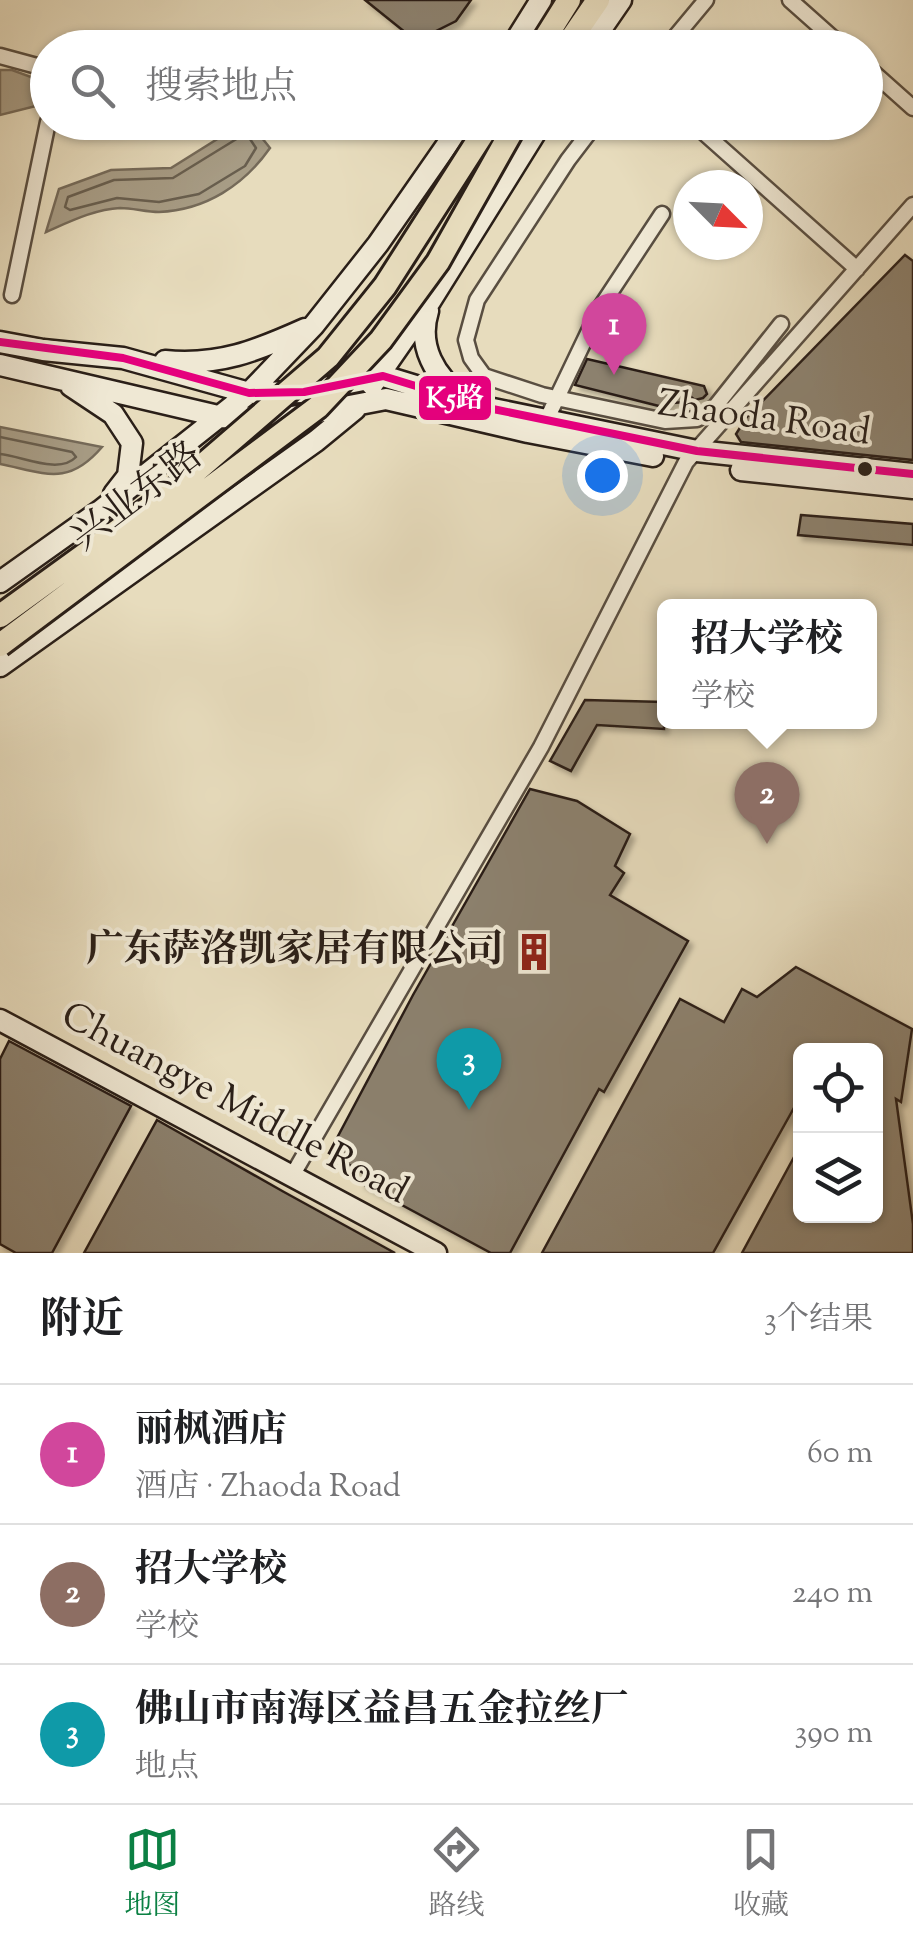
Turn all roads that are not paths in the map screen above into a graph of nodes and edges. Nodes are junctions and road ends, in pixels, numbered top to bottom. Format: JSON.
{"nodes":[{"id":1,"x":541,"y":0,"type":"edge"},
{"id":2,"x":569,"y":0,"type":"edge"},
{"id":3,"x":598,"y":0,"type":"edge"},
{"id":4,"x":621,"y":0,"type":"edge"},
{"id":5,"x":706,"y":0,"type":"edge"},
{"id":6,"x":790,"y":0,"type":"edge"},
{"id":7,"x":522,"y":30,"type":"edge"},
{"id":8,"x":550,"y":30,"type":"edge"},
{"id":9,"x":577,"y":30,"type":"edge"},
{"id":10,"x":602,"y":30,"type":"edge"},
{"id":11,"x":681,"y":30,"type":"edge"},
{"id":12,"x":824,"y":30,"type":"edge"},
{"id":13,"x":0,"y":56,"type":"edge"},
{"id":14,"x":30,"y":64,"type":"edge"},
{"id":15,"x":883,"y":81,"type":"edge"},
{"id":16,"x":913,"y":108,"type":"edge"},
{"id":17,"x":44,"y":140,"type":"edge"},
{"id":18,"x":450,"y":140,"type":"edge"},
{"id":19,"x":478,"y":140,"type":"edge"},
{"id":20,"x":508,"y":140,"type":"edge"},
{"id":21,"x":531,"y":140,"type":"edge"},
{"id":22,"x":583,"y":140,"type":"edge"},
{"id":23,"x":712,"y":140,"type":"edge"},
{"id":24,"x":913,"y":205,"type":"edge"},
{"id":25,"x":662,"y":214,"type":"dead end"},
{"id":26,"x":857,"y":269,"type":"junction"},
{"id":27,"x":12,"y":295,"type":"dead end"},
{"id":28,"x":431,"y":300,"type":"junction"},
{"id":29,"x":782,"y":324,"type":"dead end"},
{"id":30,"x":314,"y":326,"type":"junction"},
{"id":31,"x":0,"y":342,"type":"edge"},
{"id":32,"x":99,"y":356,"type":"junction"},
{"id":33,"x":123,"y":358,"type":"junction"},
{"id":34,"x":0,"y":366,"type":"edge"},
{"id":35,"x":57,"y":377,"type":"junction"},
{"id":36,"x":377,"y":377,"type":"junction"},
{"id":37,"x":92,"y":385,"type":"junction"},
{"id":38,"x":249,"y":393,"type":"junction"},
{"id":39,"x":556,"y":398,"type":"junction"},
{"id":40,"x":356,"y":407,"type":"junction"},
{"id":41,"x":488,"y":408,"type":"junction"},
{"id":42,"x":222,"y":417,"type":"junction"},
{"id":43,"x":543,"y":427,"type":"junction"},
{"id":44,"x":692,"y":457,"type":"junction"},
{"id":45,"x":913,"y":474,"type":"edge"},
{"id":46,"x":913,"y":488,"type":"edge"},
{"id":47,"x":100,"y":511,"type":"junction"},
{"id":48,"x":0,"y":582,"type":"edge"},
{"id":49,"x":0,"y":616,"type":"edge"},
{"id":50,"x":0,"y":645,"type":"edge"},
{"id":51,"x":0,"y":666,"type":"edge"},
{"id":52,"x":0,"y":1020,"type":"edge"},
{"id":53,"x":292,"y":1176,"type":"junction"},
{"id":54,"x":436,"y":1253,"type":"edge"}],
"edges":[{"from":1,"to":7,"type":"main road"},
{"from":2,"to":8,"type":"main road"},
{"from":3,"to":9,"type":"main road"},
{"from":4,"to":10,"type":"main road"},
{"from":5,"to":11,"type":"street"},
{"from":6,"to":12,"type":"street"},
{"from":13,"to":14,"type":"street"},
{"from":15,"to":16,"type":"street"},
{"from":17,"to":27,"type":"street"},
{"from":18,"to":30,"type":"main road","name":"兴业东路"},
{"from":19,"to":49,"type":"main road","bridge":true},
{"from":20,"to":50,"type":"main road","bridge":true},
{"from":21,"to":28,"type":"main road"},
{"from":22,"to":39,"type":"street"},
{"from":23,"to":26,"type":"street"},
{"from":24,"to":26,"type":"street"},
{"from":25,"to":39,"type":"street"},
{"from":26,"to":44,"type":"street"},
{"from":28,"to":36,"type":"main road"},
{"from":28,"to":41,"type":"main road"},
{"from":29,"to":39,"type":"street"},
{"from":30,"to":33,"type":"main road"},
{"from":30,"to":38,"type":"main road","name":"兴业东路"},
{"from":31,"to":32,"type":"main road"},
{"from":32,"to":33,"type":"main road"},
{"from":32,"to":37,"type":"main road"},
{"from":33,"to":38,"type":"main road"},
{"from":34,"to":35,"type":"main road"},
{"from":35,"to":37,"type":"main road"},
{"from":35,"to":47,"type":"main road"},
{"from":36,"to":38,"type":"main road"},
{"from":36,"to":40,"type":"main road"},
{"from":36,"to":41,"type":"main road","name":"Zhaoda Road"},
{"from":37,"to":42,"type":"main road"},
{"from":38,"to":42,"type":"main road","name":"兴业东路"},
{"from":39,"to":43,"type":"street"},
{"from":40,"to":42,"type":"main road"},
{"from":40,"to":43,"type":"main road"},
{"from":40,"to":51,"type":"main road"},
{"from":41,"to":43,"type":"main road","name":"Zhaoda Road"},
{"from":42,"to":47,"type":"main road","name":"兴业东路"},
{"from":43,"to":44,"type":"main road","name":"Zhaoda Road"},
{"from":44,"to":45,"type":"main road","name":"Zhaoda Road"},
{"from":44,"to":46,"type":"main road"},
{"from":44,"to":53,"type":"street"},
{"from":47,"to":48,"type":"main road","name":"兴业东路"},
{"from":52,"to":53,"type":"main road","name":"Chuangye Middle Road"},
{"from":53,"to":54,"type":"main road","name":"Chuangye Middle Road"}]}
